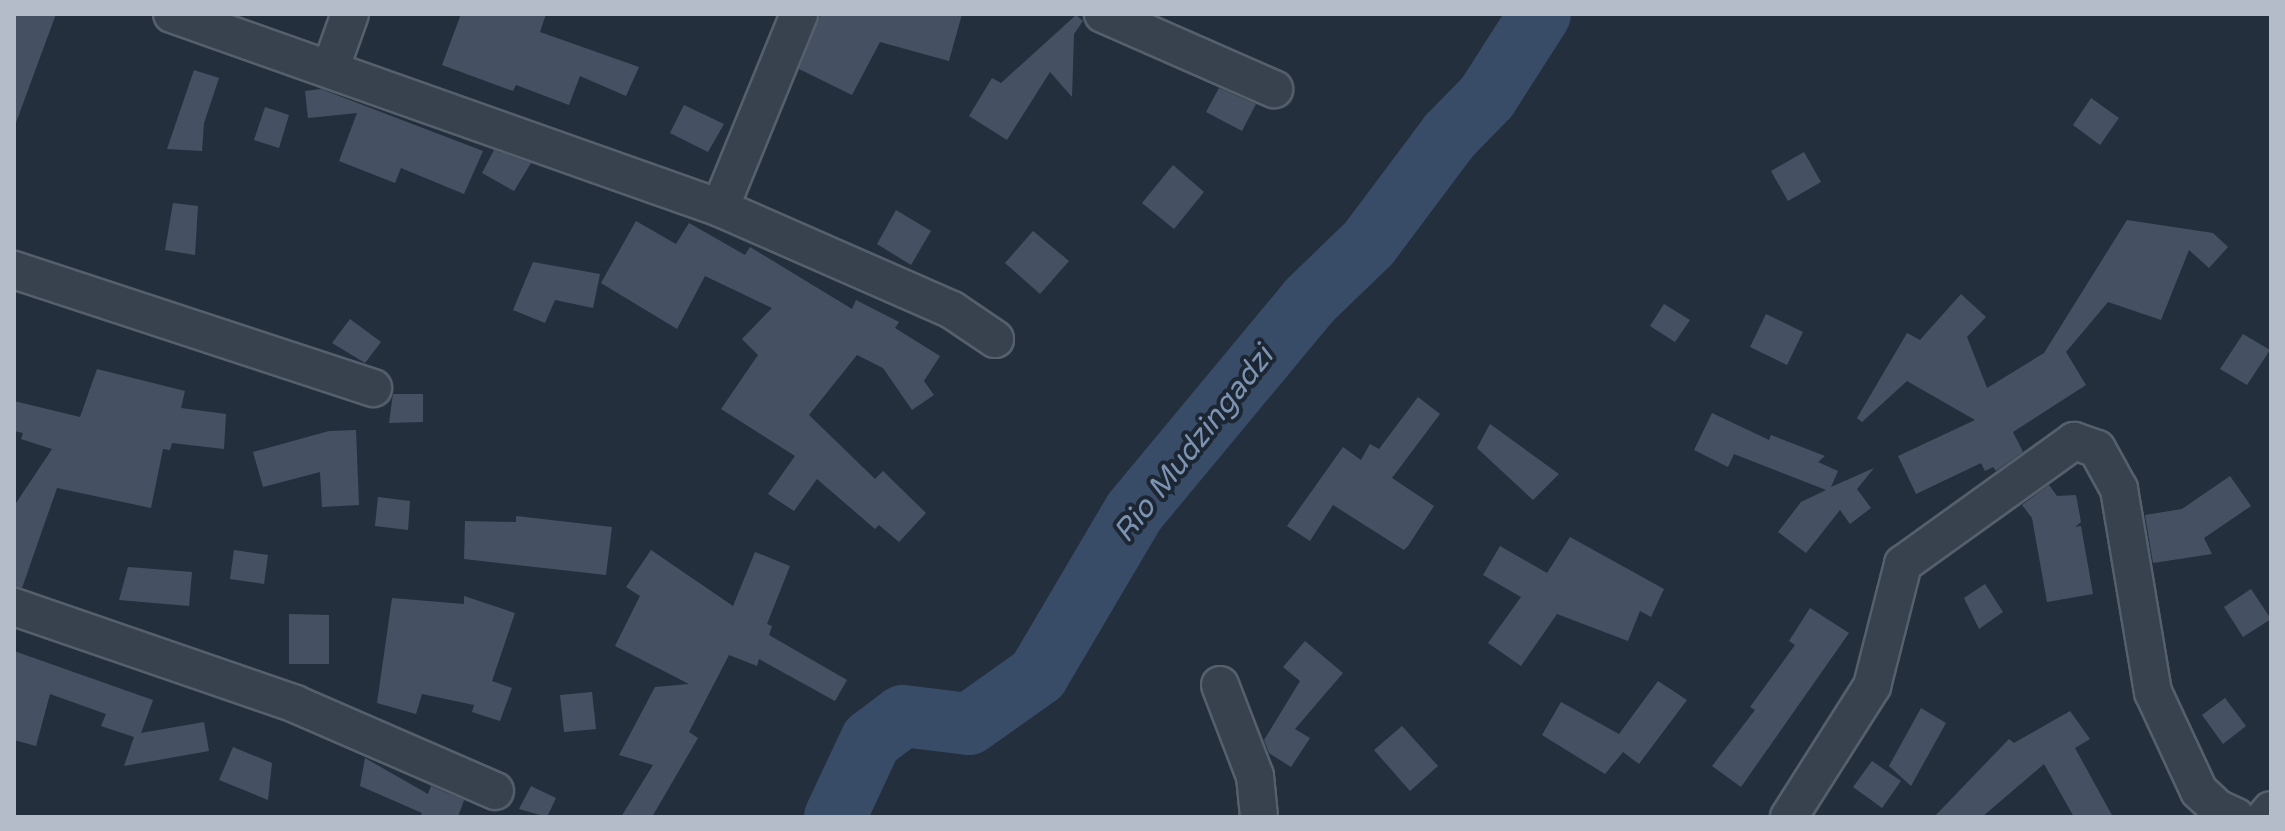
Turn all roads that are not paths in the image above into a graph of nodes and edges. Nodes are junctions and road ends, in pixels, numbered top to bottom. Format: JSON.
{"nodes":[{"id":1,"x":172,"y":14,"type":"edge"},
{"id":2,"x":350,"y":14,"type":"edge"},
{"id":3,"x":799,"y":14,"type":"edge"},
{"id":4,"x":1103,"y":14,"type":"edge"},
{"id":5,"x":331,"y":67,"type":"junction"},
{"id":6,"x":1274,"y":89,"type":"dead end"},
{"id":7,"x":720,"y":208,"type":"junction"},
{"id":8,"x":14,"y":270,"type":"edge"},
{"id":9,"x":995,"y":339,"type":"dead end"},
{"id":10,"x":373,"y":388,"type":"dead end"},
{"id":11,"x":14,"y":607,"type":"edge"},
{"id":12,"x":1220,"y":685,"type":"dead end"},
{"id":13,"x":495,"y":791,"type":"dead end"},
{"id":14,"x":2271,"y":810,"type":"edge"},
{"id":15,"x":1259,"y":817,"type":"edge"},
{"id":16,"x":1789,"y":817,"type":"edge"},
{"id":17,"x":2236,"y":817,"type":"edge"},
{"id":18,"x":2265,"y":817,"type":"edge"}],
"edges":[{"from":1,"to":5,"type":"street"},
{"from":2,"to":5,"type":"street"},
{"from":3,"to":7,"type":"street"},
{"from":4,"to":6,"type":"street"},
{"from":5,"to":7,"type":"street"},
{"from":7,"to":9,"type":"street"},
{"from":8,"to":10,"type":"street"},
{"from":11,"to":13,"type":"street"},
{"from":12,"to":15,"type":"street"},
{"from":14,"to":18,"type":"street"},
{"from":16,"to":17,"type":"street"}]}
